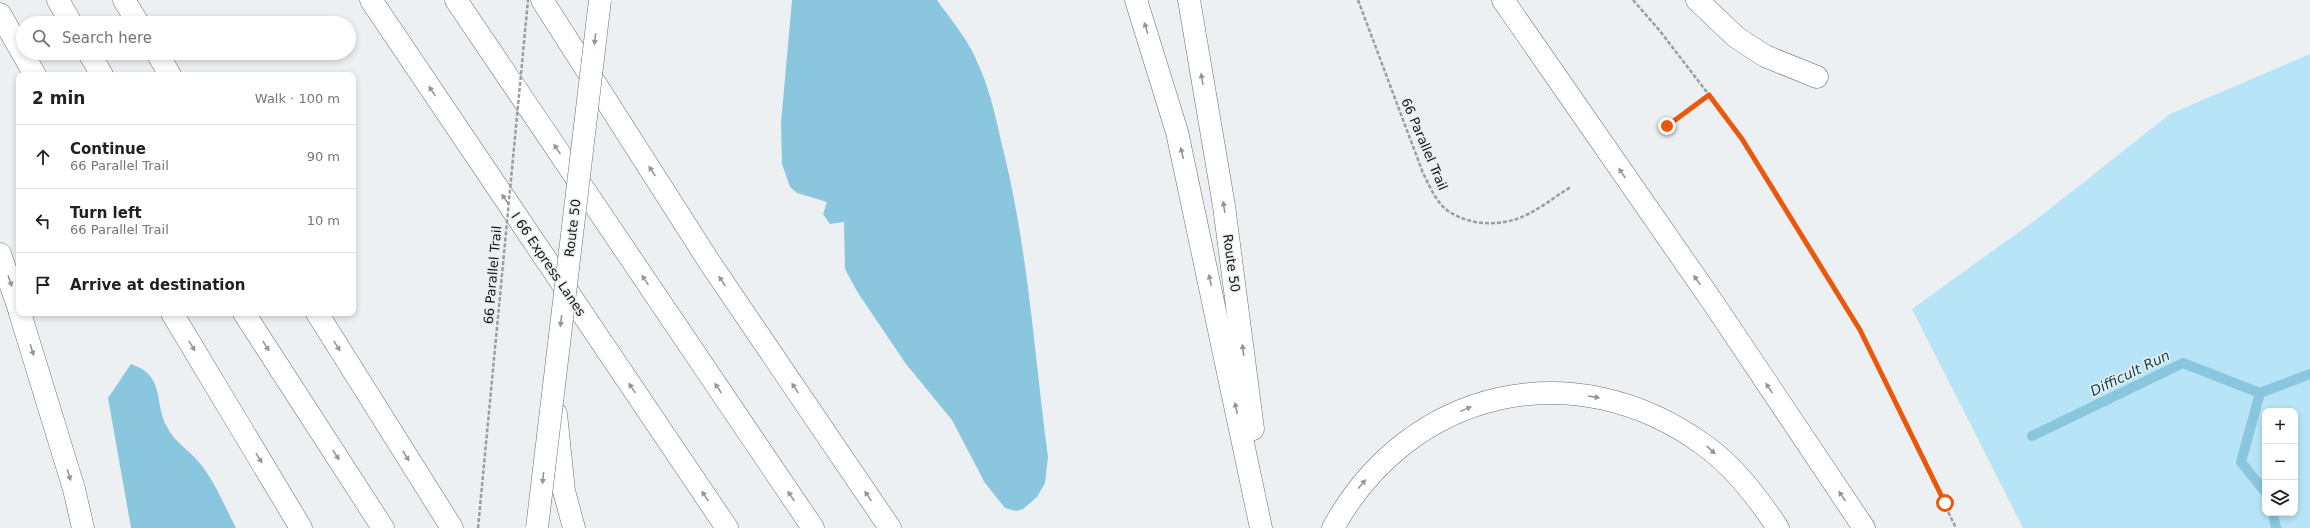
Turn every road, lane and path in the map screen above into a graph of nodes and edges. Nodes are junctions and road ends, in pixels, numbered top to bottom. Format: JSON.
{"nodes":[{"id":1,"x":58,"y":0,"type":"edge"},
{"id":2,"x":124,"y":0,"type":"edge"},
{"id":3,"x":371,"y":0,"type":"edge"},
{"id":4,"x":456,"y":0,"type":"edge"},
{"id":5,"x":528,"y":0,"type":"edge"},
{"id":6,"x":542,"y":0,"type":"edge"},
{"id":7,"x":600,"y":0,"type":"edge"},
{"id":8,"x":1136,"y":0,"type":"edge"},
{"id":9,"x":1188,"y":0,"type":"edge"},
{"id":10,"x":1358,"y":0,"type":"edge"},
{"id":11,"x":1503,"y":0,"type":"edge"},
{"id":12,"x":1633,"y":0,"type":"edge"},
{"id":13,"x":1697,"y":0,"type":"edge"},
{"id":14,"x":0,"y":14,"type":"edge"},
{"id":15,"x":67,"y":16,"type":"edge"},
{"id":16,"x":134,"y":16,"type":"edge"},
{"id":17,"x":16,"y":42,"type":"edge"},
{"id":18,"x":26,"y":60,"type":"edge"},
{"id":19,"x":93,"y":60,"type":"edge"},
{"id":20,"x":161,"y":60,"type":"edge"},
{"id":21,"x":33,"y":72,"type":"edge"},
{"id":22,"x":100,"y":72,"type":"edge"},
{"id":23,"x":168,"y":72,"type":"edge"},
{"id":24,"x":1817,"y":77,"type":"dead end"},
{"id":25,"x":1709,"y":95,"type":"junction"},
{"id":26,"x":1667,"y":126,"type":"dead end"},
{"id":27,"x":1571,"y":187,"type":"dead end"},
{"id":28,"x":0,"y":254,"type":"edge"},
{"id":29,"x":16,"y":300,"type":"edge"},
{"id":30,"x":21,"y":316,"type":"edge"},
{"id":31,"x":174,"y":316,"type":"edge"},
{"id":32,"x":246,"y":316,"type":"edge"},
{"id":33,"x":319,"y":316,"type":"edge"},
{"id":34,"x":554,"y":376,"type":"junction"},
{"id":35,"x":83,"y":528,"type":"edge"},
{"id":36,"x":301,"y":528,"type":"edge"},
{"id":37,"x":383,"y":528,"type":"edge"},
{"id":38,"x":452,"y":528,"type":"edge"},
{"id":39,"x":478,"y":528,"type":"edge"},
{"id":40,"x":537,"y":528,"type":"edge"},
{"id":41,"x":574,"y":528,"type":"edge"},
{"id":42,"x":727,"y":528,"type":"edge"},
{"id":43,"x":813,"y":528,"type":"edge"},
{"id":44,"x":890,"y":528,"type":"edge"},
{"id":45,"x":1261,"y":528,"type":"edge"},
{"id":46,"x":1264,"y":528,"type":"edge"},
{"id":47,"x":1333,"y":528,"type":"edge"},
{"id":48,"x":1778,"y":528,"type":"edge"},
{"id":49,"x":1864,"y":528,"type":"edge"},
{"id":50,"x":1956,"y":528,"type":"edge"}],
"edges":[{"from":1,"to":15,"type":"main road"},
{"from":2,"to":16,"type":"main road"},
{"from":42,"to":3,"type":"main road","name":"I 66 Express Lanes","one_way":true},
{"from":43,"to":4,"type":"main road","one_way":true},
{"from":5,"to":39,"type":"path","name":"66 Parallel Trail","bridge":true},
{"from":44,"to":6,"type":"main road","one_way":true},
{"from":7,"to":34,"type":"main road","name":"Route 50","one_way":true,"bridge":true},
{"from":45,"to":8,"type":"main road","one_way":true},
{"from":46,"to":9,"type":"main road","name":"Route 50","one_way":true},
{"from":10,"to":27,"type":"path","name":"66 Parallel Trail"},
{"from":49,"to":11,"type":"main road","one_way":true},
{"from":12,"to":25,"type":"path"},
{"from":13,"to":24,"type":"main road"},
{"from":14,"to":17,"type":"main road"},
{"from":18,"to":21,"type":"main road"},
{"from":19,"to":22,"type":"main road"},
{"from":20,"to":23,"type":"main road"},
{"from":25,"to":26,"type":"path"},
{"from":25,"to":50,"type":"path"},
{"from":28,"to":29,"type":"main road","one_way":true},
{"from":30,"to":35,"type":"main road","one_way":true},
{"from":31,"to":36,"type":"main road","one_way":true},
{"from":32,"to":37,"type":"main road","one_way":true},
{"from":33,"to":38,"type":"main road","one_way":true},
{"from":34,"to":40,"type":"main road","name":"Route 50","one_way":true,"bridge":true},
{"from":34,"to":41,"type":"main road","bridge":true},
{"from":47,"to":48,"type":"main road","one_way":true}]}
